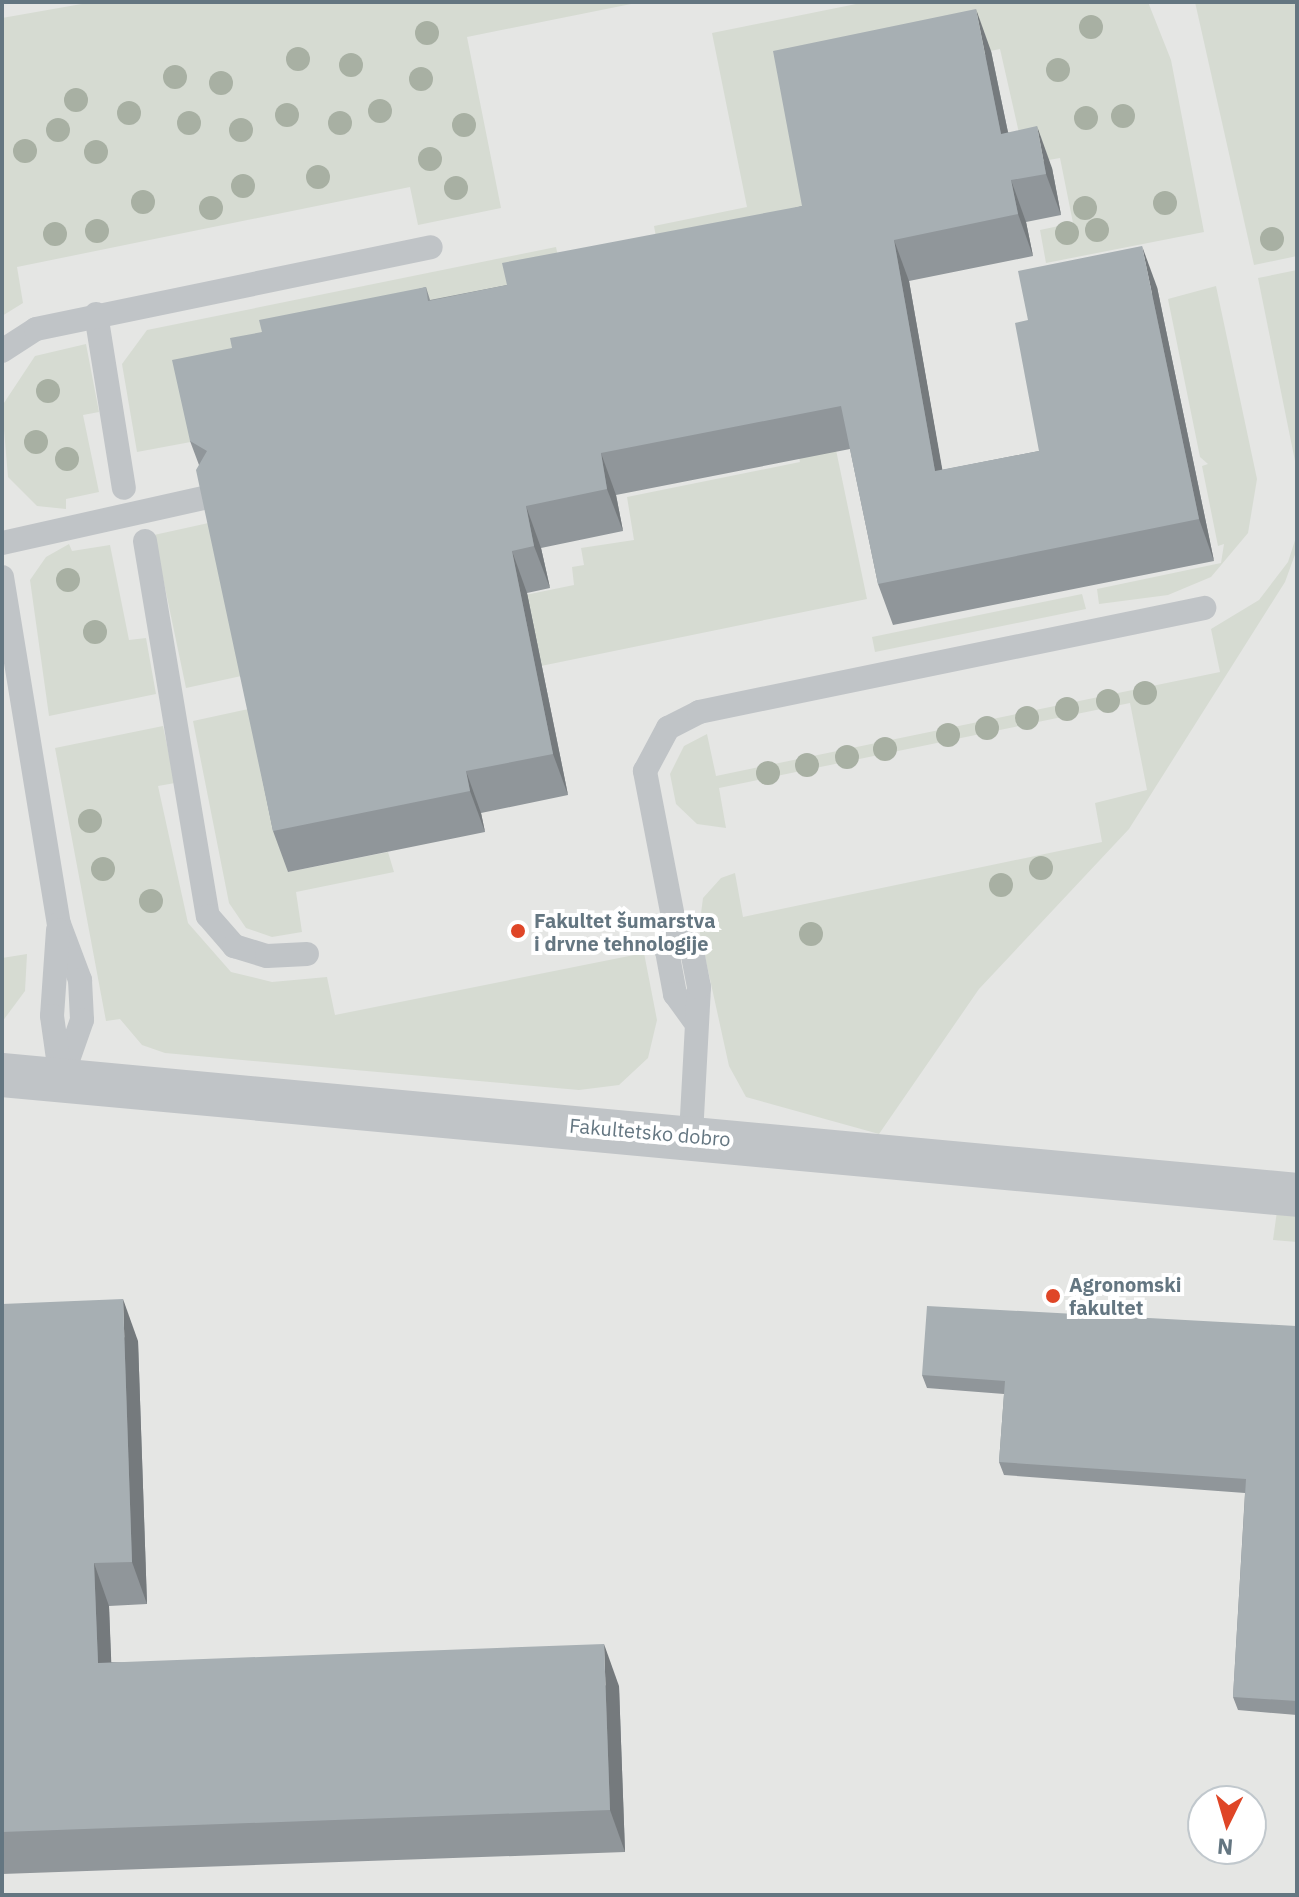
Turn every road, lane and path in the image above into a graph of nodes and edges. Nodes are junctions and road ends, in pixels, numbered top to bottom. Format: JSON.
{"nodes":[{"id":1,"x":431,"y":247,"type":"dead end"},
{"id":2,"x":96,"y":314,"type":"junction"},
{"id":3,"x":2,"y":351,"type":"edge"},
{"id":4,"x":124,"y":488,"type":"dead end"},
{"id":5,"x":208,"y":497,"type":"edge"},
{"id":6,"x":145,"y":541,"type":"dead end"},
{"id":7,"x":2,"y":543,"type":"edge"},
{"id":8,"x":2,"y":577,"type":"edge"},
{"id":9,"x":1204,"y":608,"type":"dead end"},
{"id":10,"x":307,"y":954,"type":"dead end"},
{"id":11,"x":2,"y":1075,"type":"edge"},
{"id":12,"x":61,"y":1080,"type":"junction"},
{"id":13,"x":691,"y":1135,"type":"junction"},
{"id":14,"x":1297,"y":1195,"type":"edge"}],
"edges":[{"from":1,"to":2,"type":"lane"},
{"from":2,"to":3,"type":"lane"},
{"from":2,"to":4,"type":"lane"},
{"from":5,"to":7,"type":"lane"},
{"from":6,"to":10,"type":"lane"},
{"from":8,"to":12,"type":"lane"},
{"from":9,"to":13,"type":"lane"},
{"from":11,"to":12,"type":"street","name":"Fakultetsko dobro"},
{"from":12,"to":13,"type":"street","name":"Fakultetsko dobro"},
{"from":13,"to":14,"type":"street","name":"Fakultetsko dobro"}]}
